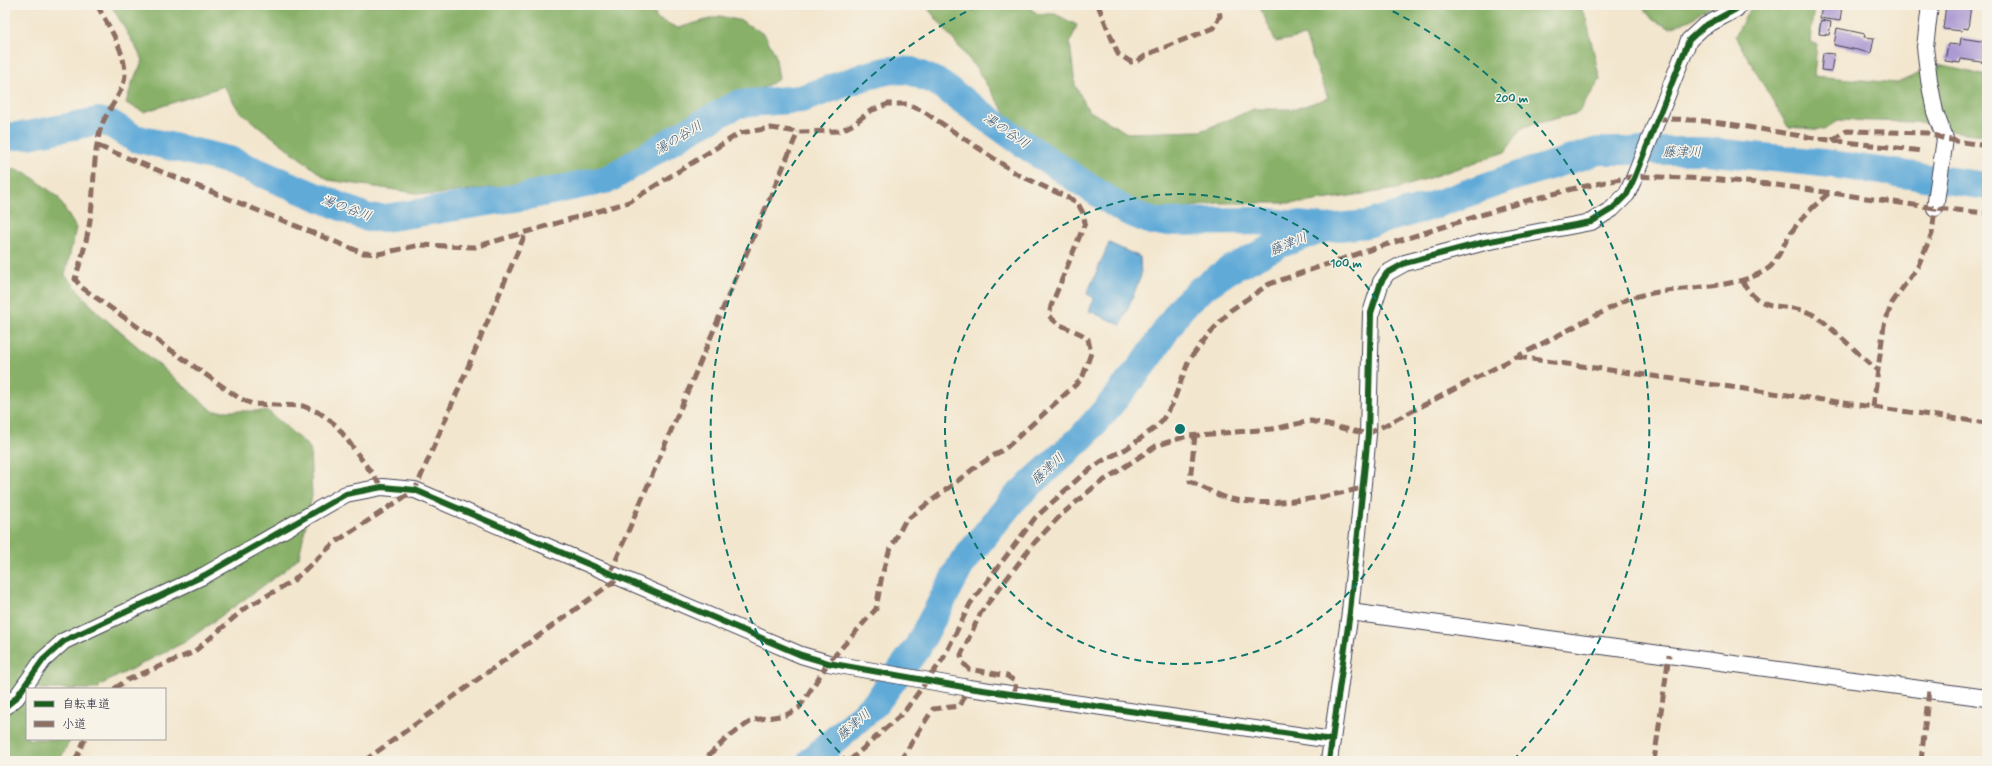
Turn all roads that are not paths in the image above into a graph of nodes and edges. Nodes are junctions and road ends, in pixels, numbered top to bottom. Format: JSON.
{"nodes":[{"id":1,"x":1739,"y":5,"type":"edge"},
{"id":2,"x":1930,"y":5,"type":"edge"},
{"id":3,"x":1935,"y":208,"type":"dead end"},
{"id":4,"x":1350,"y":612,"type":"junction"},
{"id":5,"x":1987,"y":698,"type":"edge"},
{"id":6,"x":5,"y":707,"type":"edge"},
{"id":7,"x":1332,"y":740,"type":"junction"},
{"id":8,"x":1329,"y":761,"type":"edge"}],
"edges":[{"from":1,"to":4,"type":"street"},
{"from":2,"to":3,"type":"street"},
{"from":4,"to":5,"type":"street"},
{"from":4,"to":7,"type":"street"},
{"from":6,"to":7,"type":"street"},
{"from":7,"to":8,"type":"street"}]}
